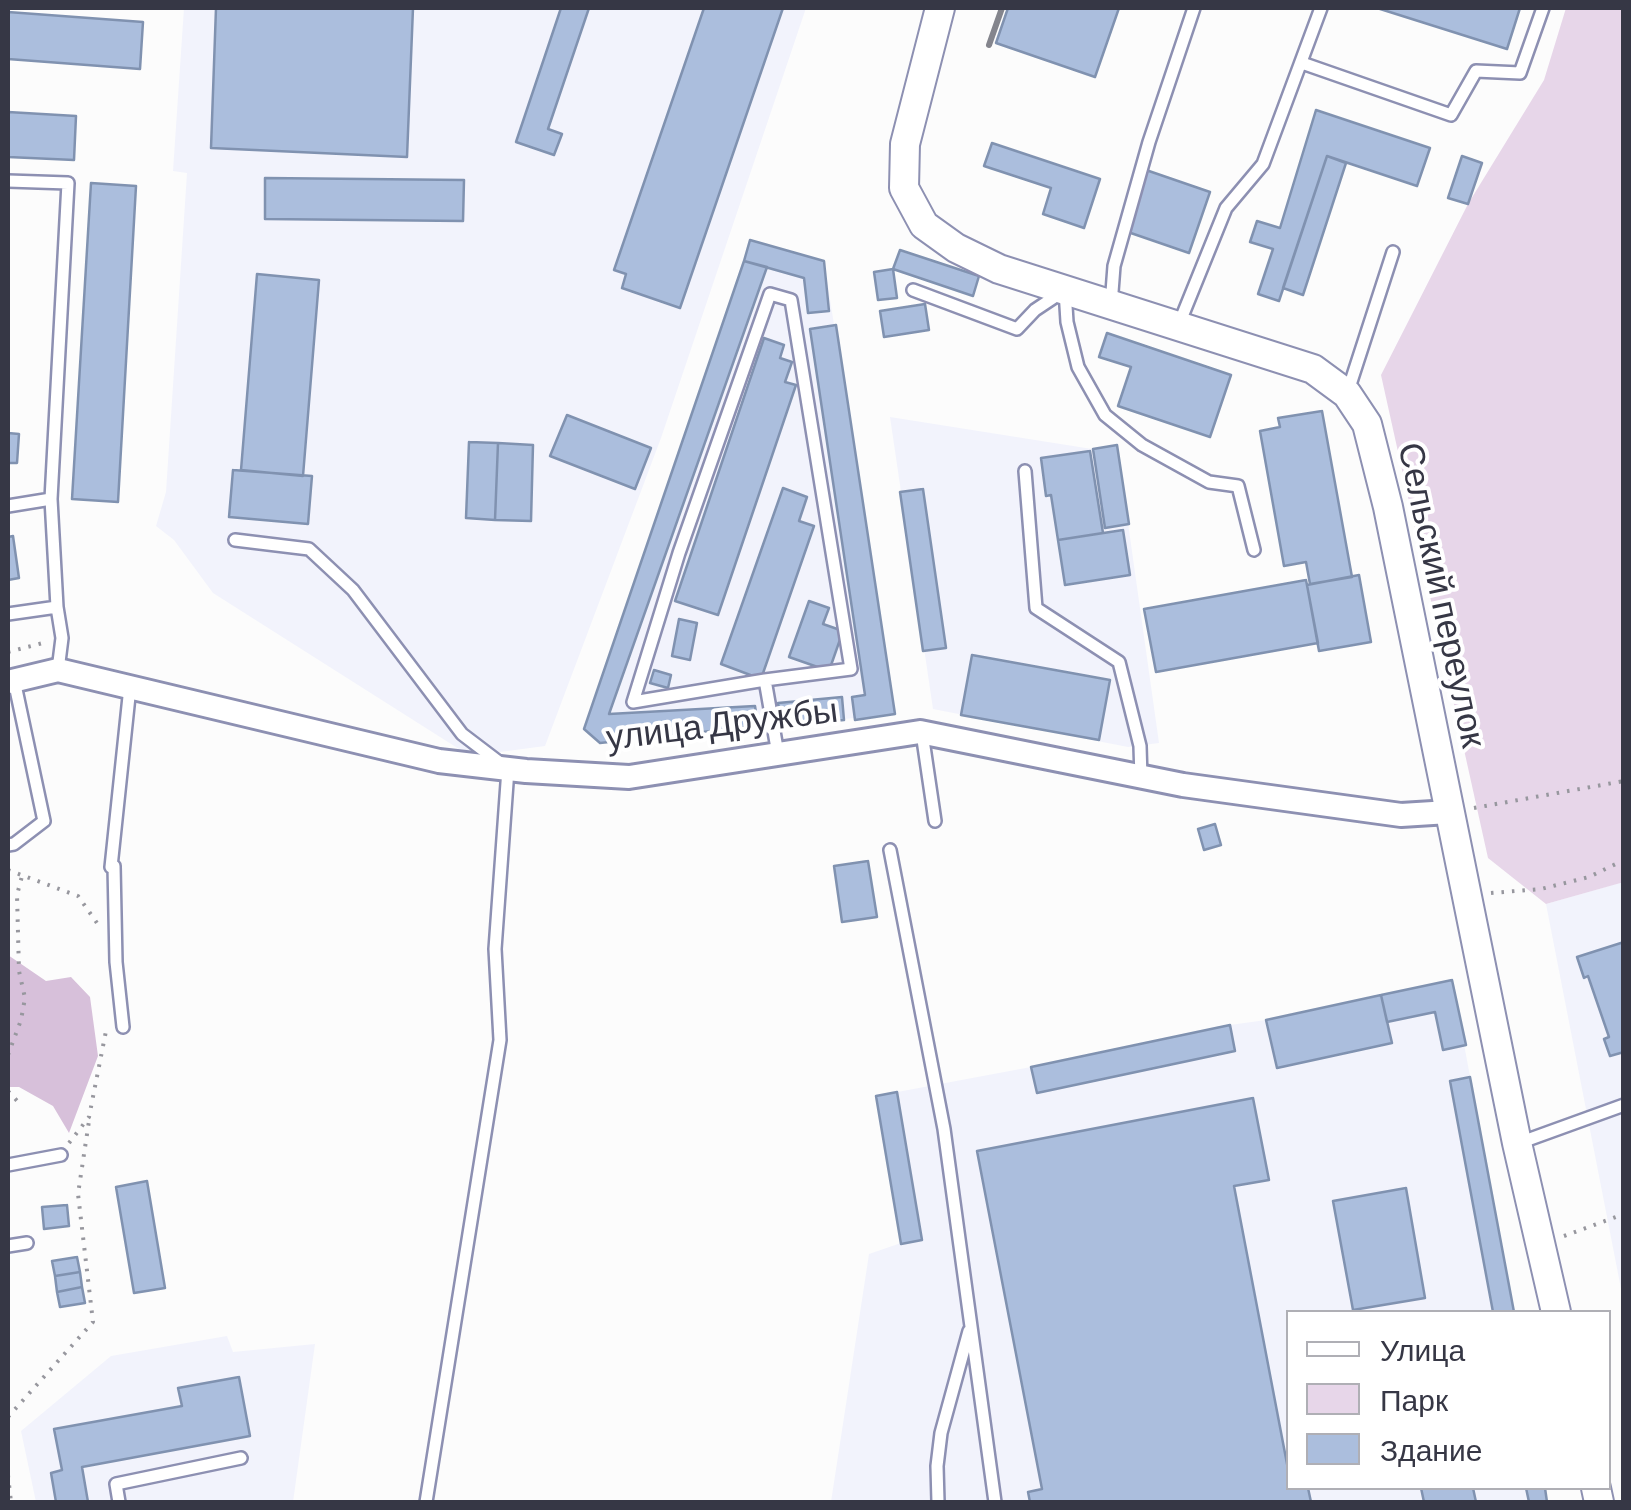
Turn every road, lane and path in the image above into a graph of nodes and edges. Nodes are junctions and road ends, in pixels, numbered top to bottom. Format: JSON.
{"nodes":[{"id":1,"x":940,"y":8,"type":"edge"},
{"id":2,"x":1194,"y":8,"type":"edge"},
{"id":3,"x":1321,"y":8,"type":"edge"},
{"id":4,"x":1543,"y":8,"type":"edge"},
{"id":5,"x":1302,"y":63,"type":"junction"},
{"id":6,"x":8,"y":181,"type":"edge"},
{"id":7,"x":1393,"y":252,"type":"dead end"},
{"id":8,"x":913,"y":290,"type":"dead end"},
{"id":9,"x":1064,"y":290,"type":"junction"},
{"id":10,"x":1111,"y":305,"type":"junction"},
{"id":11,"x":1177,"y":328,"type":"junction"},
{"id":12,"x":1347,"y":394,"type":"junction"},
{"id":13,"x":1025,"y":471,"type":"dead end"},
{"id":14,"x":51,"y":499,"type":"junction"},
{"id":15,"x":8,"y":506,"type":"edge"},
{"id":16,"x":235,"y":540,"type":"dead end"},
{"id":17,"x":1254,"y":550,"type":"dead end"},
{"id":18,"x":57,"y":608,"type":"junction"},
{"id":19,"x":8,"y":614,"type":"edge"},
{"id":20,"x":62,"y":638,"type":"junction"},
{"id":21,"x":8,"y":652,"type":"edge"},
{"id":22,"x":58,"y":670,"type":"junction"},
{"id":23,"x":766,"y":680,"type":"junction"},
{"id":24,"x":11,"y":681,"type":"edge"},
{"id":25,"x":130,"y":687,"type":"junction"},
{"id":26,"x":922,"y":733,"type":"junction"},
{"id":27,"x":778,"y":754,"type":"junction"},
{"id":28,"x":508,"y":769,"type":"junction"},
{"id":29,"x":1141,"y":778,"type":"junction"},
{"id":30,"x":1624,"y":781,"type":"edge"},
{"id":31,"x":1449,"y":812,"type":"junction"},
{"id":32,"x":935,"y":821,"type":"dead end"},
{"id":33,"x":8,"y":845,"type":"edge"},
{"id":34,"x":890,"y":850,"type":"dead end"},
{"id":35,"x":1624,"y":860,"type":"edge"},
{"id":36,"x":8,"y":870,"type":"edge"},
{"id":37,"x":22,"y":876,"type":"junction"},
{"id":38,"x":1466,"y":895,"type":"junction"},
{"id":39,"x":98,"y":925,"type":"dead end"},
{"id":40,"x":107,"y":1024,"type":"dead end"},
{"id":41,"x":124,"y":1027,"type":"dead end"},
{"id":42,"x":8,"y":1055,"type":"edge"},
{"id":43,"x":8,"y":1090,"type":"edge"},
{"id":44,"x":20,"y":1104,"type":"dead end"},
{"id":45,"x":1624,"y":1105,"type":"edge"},
{"id":46,"x":89,"y":1116,"type":"junction"},
{"id":47,"x":1517,"y":1143,"type":"junction"},
{"id":48,"x":60,"y":1155,"type":"joint"},
{"id":49,"x":8,"y":1165,"type":"edge"},
{"id":50,"x":1624,"y":1214,"type":"edge"},
{"id":51,"x":27,"y":1243,"type":"dead end"},
{"id":52,"x":1540,"y":1244,"type":"junction"},
{"id":53,"x":8,"y":1246,"type":"edge"},
{"id":54,"x":1556,"y":1310,"type":"edge"},
{"id":55,"x":971,"y":1325,"type":"junction"},
{"id":56,"x":8,"y":1417,"type":"edge"},
{"id":57,"x":241,"y":1458,"type":"dead end"},
{"id":58,"x":8,"y":1475,"type":"edge"},
{"id":59,"x":11,"y":1502,"type":"edge"},
{"id":60,"x":119,"y":1502,"type":"edge"},
{"id":61,"x":426,"y":1502,"type":"edge"},
{"id":62,"x":938,"y":1502,"type":"edge"},
{"id":63,"x":995,"y":1502,"type":"edge"}],
"edges":[{"from":1,"to":9,"type":"street","name":"Сельский переулок"},
{"from":2,"to":10,"type":"lane"},
{"from":3,"to":5,"type":"lane"},
{"from":4,"to":5,"type":"lane"},
{"from":5,"to":11,"type":"lane"},
{"from":6,"to":14,"type":"lane"},
{"from":7,"to":12,"type":"lane"},
{"from":8,"to":9,"type":"lane"},
{"from":9,"to":10,"type":"street","name":"Сельский переулок"},
{"from":9,"to":17,"type":"lane"},
{"from":10,"to":11,"type":"street","name":"Сельский переулок"},
{"from":11,"to":12,"type":"street","name":"Сельский переулок"},
{"from":12,"to":31,"type":"street","name":"Сельский переулок"},
{"from":13,"to":29,"type":"lane"},
{"from":14,"to":15,"type":"lane"},
{"from":14,"to":18,"type":"lane"},
{"from":16,"to":28,"type":"lane"},
{"from":18,"to":19,"type":"lane"},
{"from":18,"to":20,"type":"lane"},
{"from":20,"to":21,"type":"path"},
{"from":20,"to":22,"type":"lane"},
{"from":22,"to":24,"type":"street","name":"улица Дружбы"},
{"from":22,"to":25,"type":"street","name":"улица Дружбы"},
{"from":23,"to":23,"type":"lane"},
{"from":23,"to":27,"type":"lane"},
{"from":24,"to":33,"type":"lane"},
{"from":25,"to":28,"type":"street","name":"улица Дружбы"},
{"from":25,"to":41,"type":"lane"},
{"from":26,"to":27,"type":"street","name":"улица Дружбы"},
{"from":26,"to":29,"type":"street","name":"улица Дружбы"},
{"from":26,"to":32,"type":"lane"},
{"from":27,"to":28,"type":"street","name":"улица Дружбы"},
{"from":28,"to":61,"type":"lane"},
{"from":29,"to":31,"type":"street","name":"улица Дружбы"},
{"from":30,"to":31,"type":"path"},
{"from":31,"to":38,"type":"street","name":"Сельский переулок"},
{"from":34,"to":55,"type":"lane"},
{"from":35,"to":38,"type":"path"},
{"from":36,"to":37,"type":"path"},
{"from":37,"to":39,"type":"path"},
{"from":37,"to":42,"type":"path"},
{"from":38,"to":47,"type":"street","name":"Сельский переулок"},
{"from":40,"to":46,"type":"path"},
{"from":43,"to":44,"type":"path"},
{"from":45,"to":47,"type":"lane"},
{"from":46,"to":48,"type":"path"},
{"from":46,"to":56,"type":"path"},
{"from":47,"to":52,"type":"street","name":"Сельский переулок"},
{"from":48,"to":49,"type":"lane"},
{"from":50,"to":52,"type":"path"},
{"from":51,"to":53,"type":"lane"},
{"from":52,"to":54,"type":"street","name":"Сельский переулок"},
{"from":55,"to":62,"type":"lane"},
{"from":55,"to":63,"type":"lane"},
{"from":57,"to":60,"type":"lane"},
{"from":58,"to":59,"type":"path"}]}
